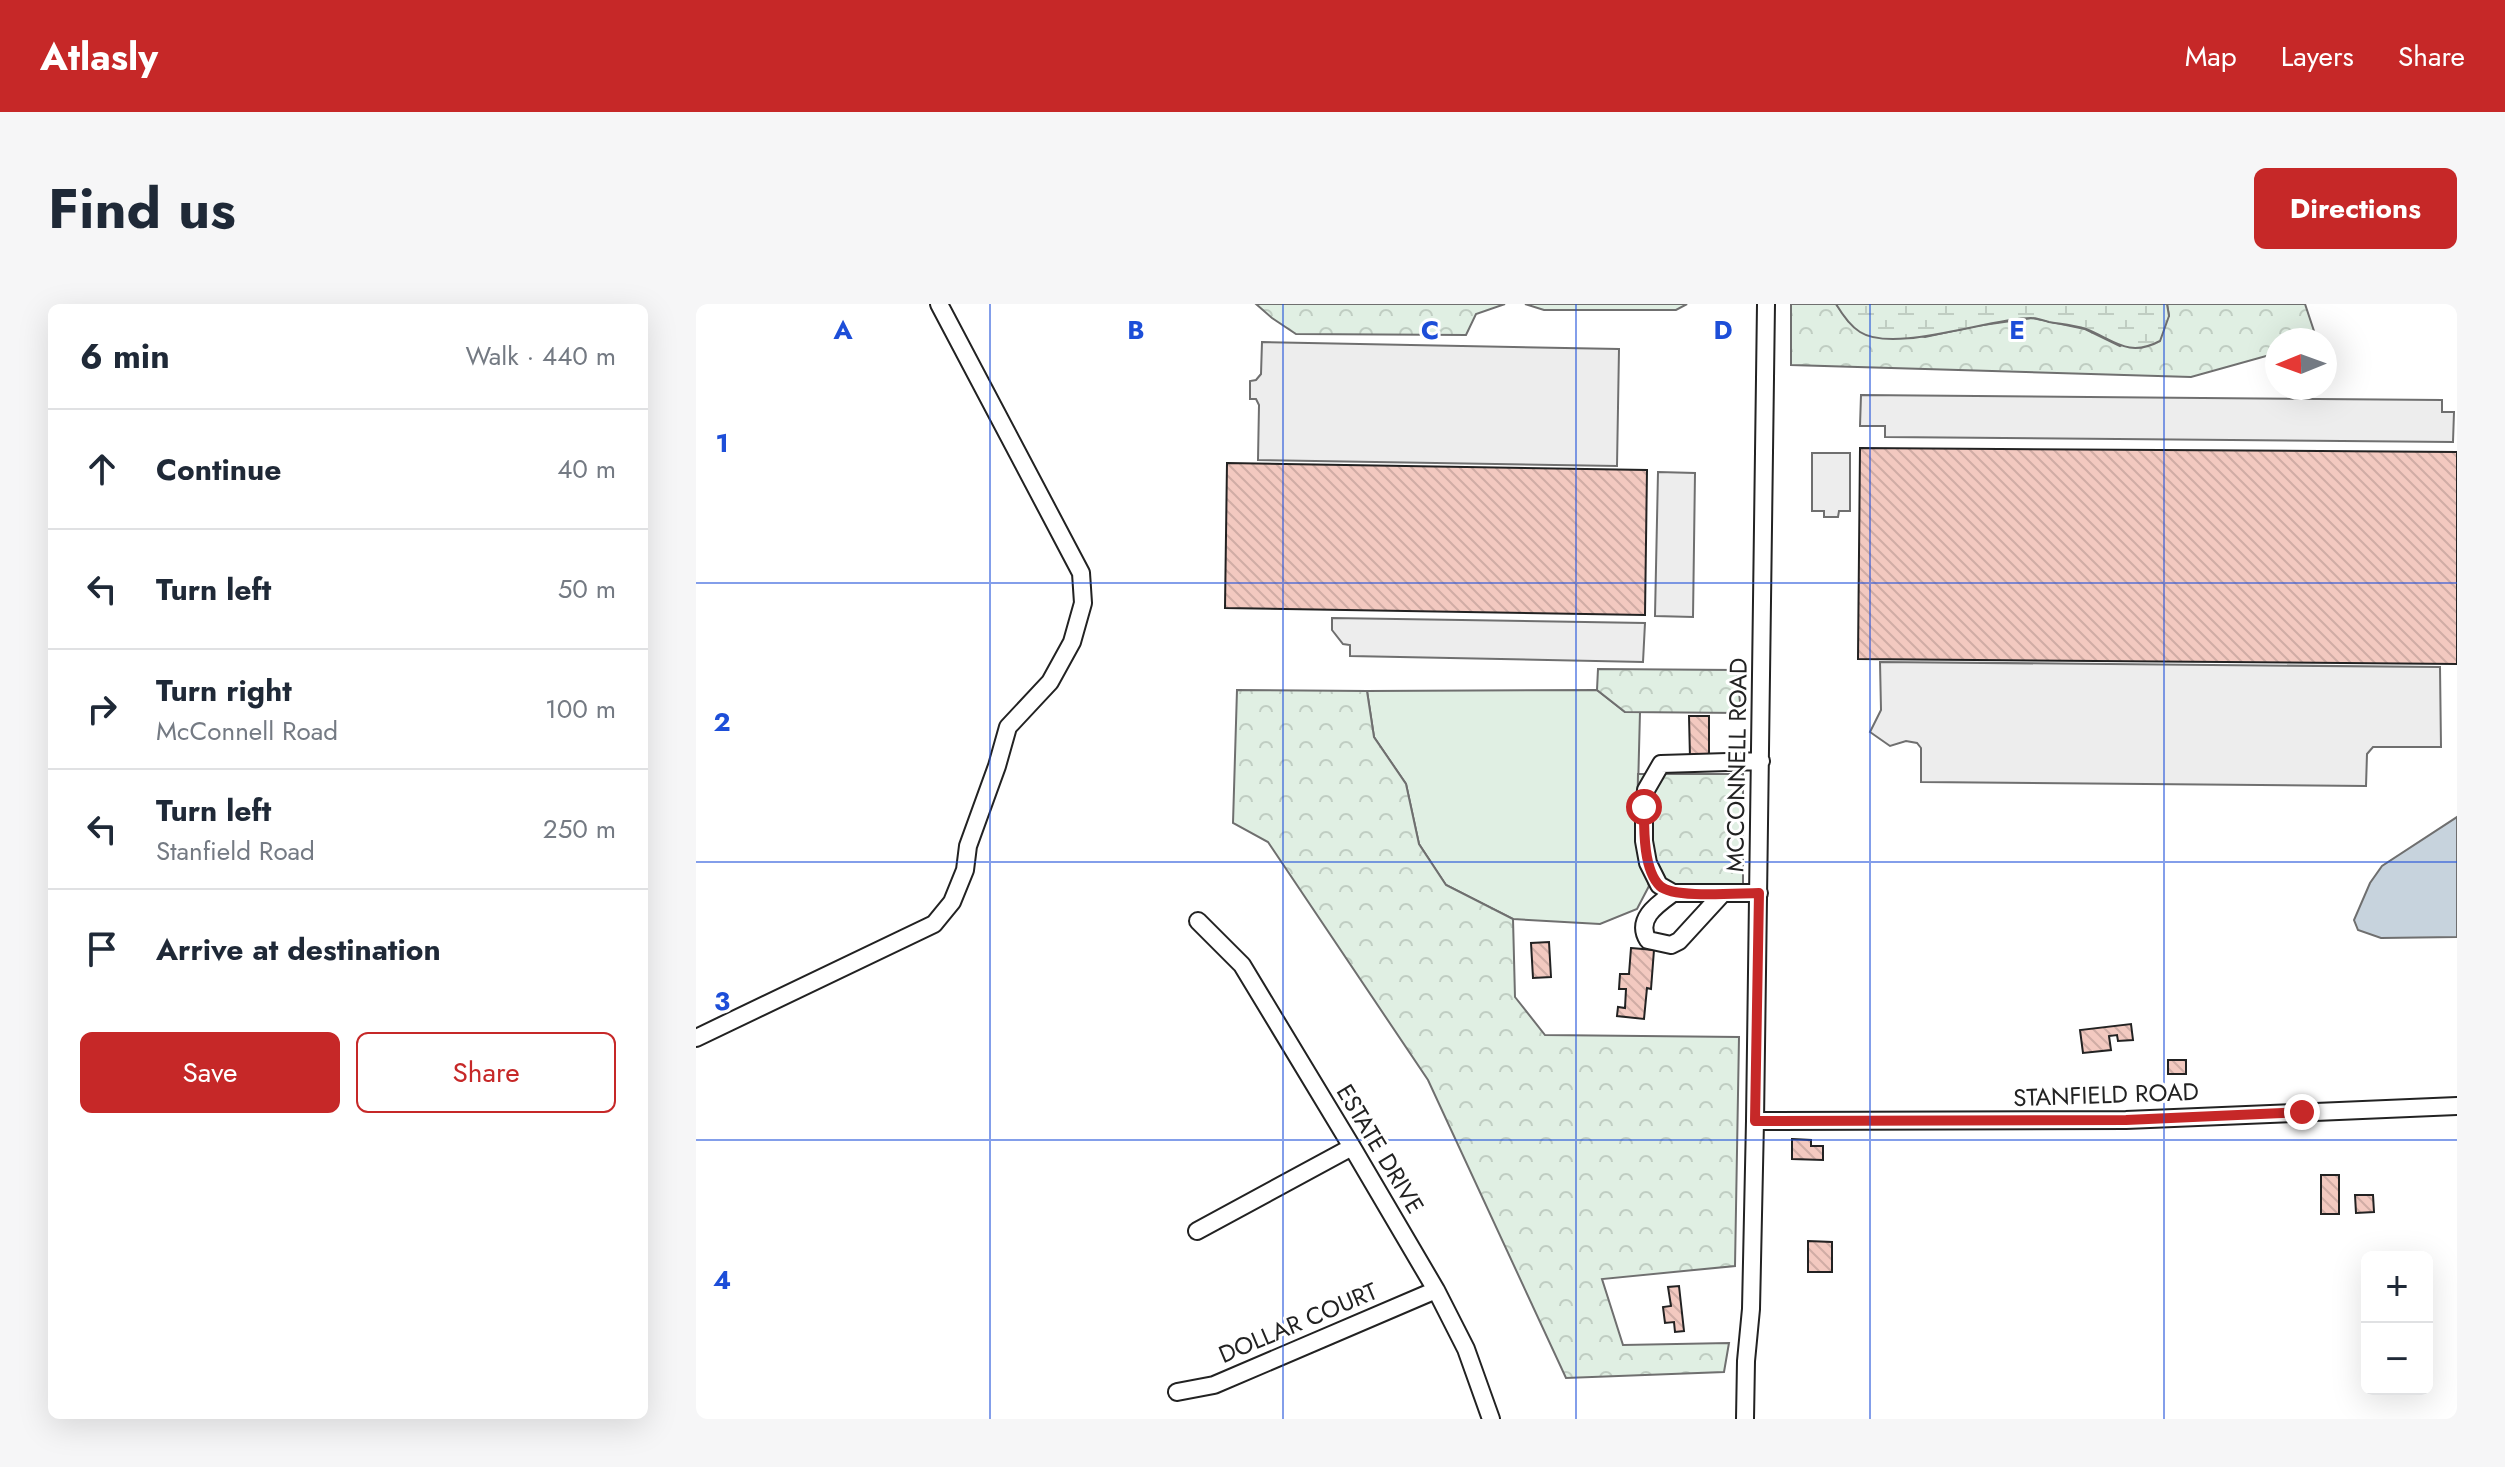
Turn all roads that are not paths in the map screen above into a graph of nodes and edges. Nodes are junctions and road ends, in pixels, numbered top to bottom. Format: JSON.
{"nodes":[{"id":1,"x":939,"y":304,"type":"edge"},
{"id":2,"x":1766,"y":304,"type":"edge"},
{"id":3,"x":1761,"y":761,"type":"junction"},
{"id":4,"x":1673,"y":893,"type":"junction"},
{"id":5,"x":1723,"y":893,"type":"junction"},
{"id":6,"x":1759,"y":893,"type":"junction"},
{"id":7,"x":1198,"y":921,"type":"dead end"},
{"id":8,"x":696,"y":1038,"type":"edge"},
{"id":9,"x":2457,"y":1106,"type":"edge"},
{"id":10,"x":1755,"y":1121,"type":"junction"},
{"id":11,"x":1352,"y":1147,"type":"junction"},
{"id":12,"x":1197,"y":1231,"type":"dead end"},
{"id":13,"x":1436,"y":1290,"type":"junction"},
{"id":14,"x":1177,"y":1392,"type":"dead end"},
{"id":15,"x":1491,"y":1419,"type":"edge"},
{"id":16,"x":1745,"y":1419,"type":"edge"}],
"edges":[{"from":1,"to":8,"type":"street"},
{"from":2,"to":3,"type":"street","name":"MCCONNELL ROAD"},
{"from":3,"to":4,"type":"street"},
{"from":3,"to":6,"type":"street","name":"MCCONNELL ROAD"},
{"from":4,"to":5,"type":"street"},
{"from":4,"to":5,"type":"street"},
{"from":5,"to":6,"type":"street"},
{"from":6,"to":10,"type":"street","name":"MCCONNELL ROAD"},
{"from":7,"to":11,"type":"street","name":"ESTATE DRIVE"},
{"from":9,"to":10,"type":"street","name":"STANFIELD ROAD"},
{"from":10,"to":16,"type":"street","name":"MCCONNELL ROAD"},
{"from":11,"to":12,"type":"street"},
{"from":11,"to":13,"type":"street","name":"ESTATE DRIVE"},
{"from":13,"to":14,"type":"street","name":"DOLLAR COURT"},
{"from":13,"to":15,"type":"street","name":"ESTATE DRIVE"}]}
